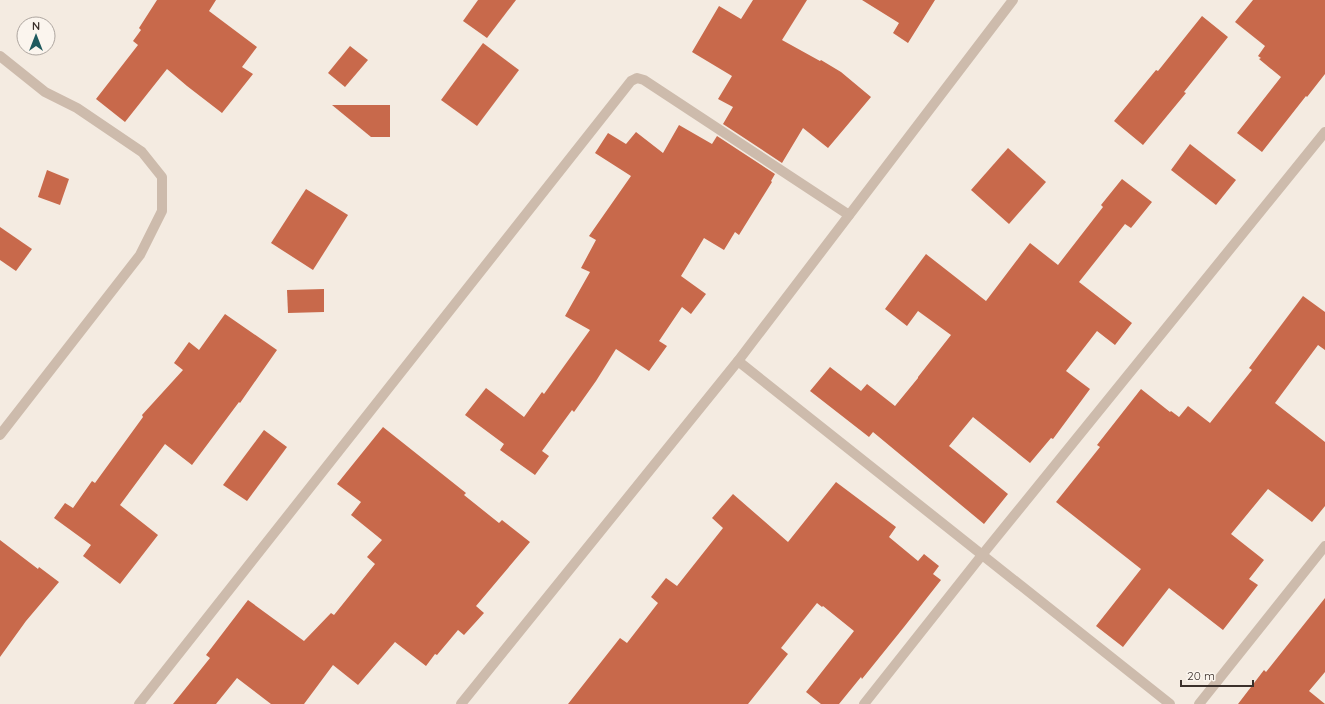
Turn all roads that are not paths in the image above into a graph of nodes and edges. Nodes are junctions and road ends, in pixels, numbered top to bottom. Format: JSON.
{"nodes":[{"id":1,"x":1013,"y":0,"type":"edge"},
{"id":2,"x":0,"y":56,"type":"edge"},
{"id":3,"x":1325,"y":132,"type":"edge"},
{"id":4,"x":849,"y":214,"type":"junction"},
{"id":5,"x":738,"y":361,"type":"junction"},
{"id":6,"x":0,"y":435,"type":"edge"},
{"id":7,"x":1325,"y":546,"type":"edge"},
{"id":8,"x":982,"y":555,"type":"junction"},
{"id":9,"x":139,"y":704,"type":"edge"},
{"id":10,"x":461,"y":704,"type":"edge"},
{"id":11,"x":864,"y":704,"type":"edge"},
{"id":12,"x":1170,"y":704,"type":"edge"},
{"id":13,"x":1199,"y":704,"type":"edge"}],
"edges":[{"from":1,"to":4,"type":"street"},
{"from":2,"to":6,"type":"street"},
{"from":3,"to":8,"type":"street"},
{"from":4,"to":5,"type":"street"},
{"from":4,"to":9,"type":"street"},
{"from":5,"to":8,"type":"street"},
{"from":5,"to":10,"type":"street"},
{"from":7,"to":13,"type":"street"},
{"from":8,"to":11,"type":"street"},
{"from":8,"to":12,"type":"street"}]}
